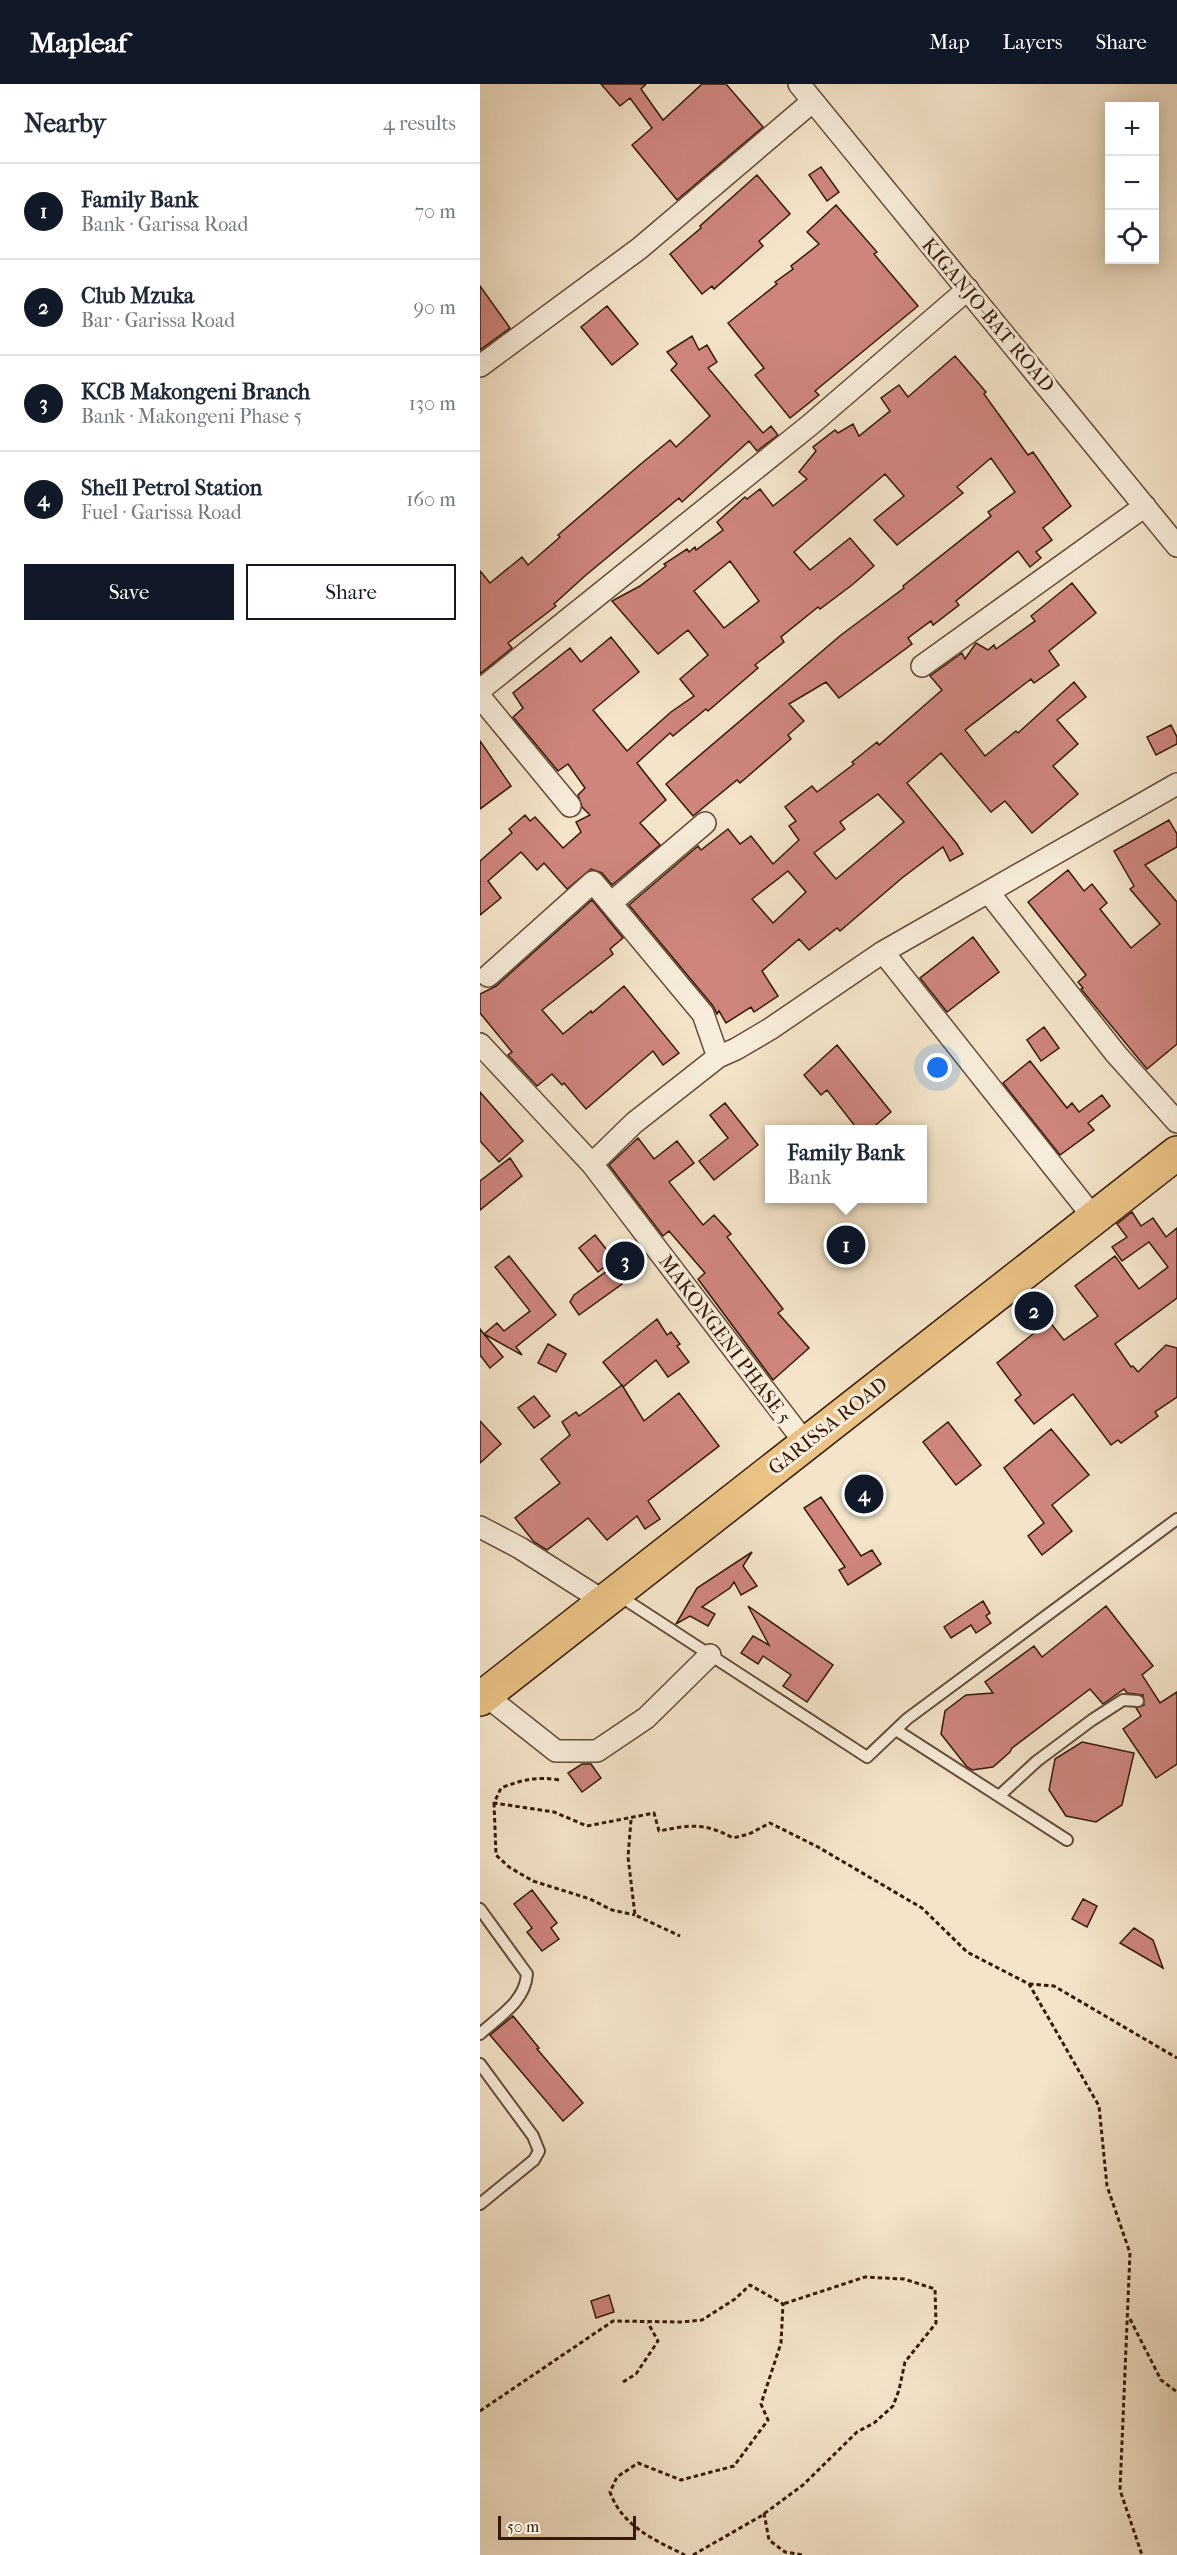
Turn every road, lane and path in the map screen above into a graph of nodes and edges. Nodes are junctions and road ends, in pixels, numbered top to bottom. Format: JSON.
{"nodes":[{"id":1,"x":799,"y":84,"type":"edge"},
{"id":2,"x":813,"y":101,"type":"junction"},
{"id":3,"x":968,"y":289,"type":"junction"},
{"id":4,"x":480,"y":366,"type":"edge"},
{"id":5,"x":1145,"y":506,"type":"junction"},
{"id":6,"x":1177,"y":546,"type":"edge"},
{"id":7,"x":922,"y":666,"type":"dead end"},
{"id":8,"x":480,"y":690,"type":"edge"},
{"id":9,"x":480,"y":697,"type":"edge"},
{"id":10,"x":1177,"y":784,"type":"edge"},
{"id":11,"x":570,"y":806,"type":"dead end"},
{"id":12,"x":705,"y":823,"type":"dead end"},
{"id":13,"x":989,"y":893,"type":"junction"},
{"id":14,"x":611,"y":903,"type":"junction"},
{"id":15,"x":883,"y":952,"type":"junction"},
{"id":16,"x":489,"y":976,"type":"dead end"},
{"id":17,"x":480,"y":1044,"type":"edge"},
{"id":18,"x":718,"y":1057,"type":"junction"},
{"id":19,"x":1175,"y":1116,"type":"edge"},
{"id":20,"x":1177,"y":1153,"type":"edge"},
{"id":21,"x":592,"y":1164,"type":"junction"},
{"id":22,"x":1094,"y":1218,"type":"junction"},
{"id":23,"x":806,"y":1444,"type":"junction"},
{"id":24,"x":1177,"y":1519,"type":"edge"},
{"id":25,"x":480,"y":1527,"type":"edge"},
{"id":26,"x":610,"y":1598,"type":"junction"},
{"id":27,"x":710,"y":1655,"type":"junction"},
{"id":28,"x":483,"y":1697,"type":"edge"},
{"id":29,"x":1138,"y":1701,"type":"dead end"},
{"id":30,"x":896,"y":1730,"type":"junction"},
{"id":31,"x":559,"y":1780,"type":"dead end"},
{"id":32,"x":999,"y":1796,"type":"junction"},
{"id":33,"x":494,"y":1803,"type":"junction"},
{"id":34,"x":631,"y":1820,"type":"junction"},
{"id":35,"x":1067,"y":1840,"type":"dead end"},
{"id":36,"x":480,"y":1909,"type":"edge"},
{"id":37,"x":635,"y":1915,"type":"junction"},
{"id":38,"x":680,"y":1936,"type":"dead end"},
{"id":39,"x":1029,"y":1984,"type":"junction"},
{"id":40,"x":480,"y":2034,"type":"edge"},
{"id":41,"x":1177,"y":2058,"type":"edge"},
{"id":42,"x":480,"y":2064,"type":"edge"},
{"id":43,"x":480,"y":2204,"type":"edge"},
{"id":44,"x":783,"y":2304,"type":"junction"},
{"id":45,"x":1129,"y":2317,"type":"junction"},
{"id":46,"x":648,"y":2323,"type":"junction"},
{"id":47,"x":623,"y":2382,"type":"dead end"},
{"id":48,"x":1177,"y":2392,"type":"edge"},
{"id":49,"x":480,"y":2411,"type":"edge"},
{"id":50,"x":764,"y":2513,"type":"junction"},
{"id":51,"x":685,"y":2555,"type":"edge"},
{"id":52,"x":693,"y":2555,"type":"edge"},
{"id":53,"x":803,"y":2555,"type":"edge"},
{"id":54,"x":1142,"y":2555,"type":"edge"}],
"edges":[{"from":1,"to":2,"type":"street","name":"KIGANJO-BAT ROAD"},
{"from":2,"to":3,"type":"street","name":"KIGANJO-BAT ROAD"},
{"from":2,"to":4,"type":"street"},
{"from":3,"to":5,"type":"street","name":"KIGANJO-BAT ROAD"},
{"from":3,"to":8,"type":"street"},
{"from":5,"to":6,"type":"street","name":"KIGANJO-BAT ROAD"},
{"from":5,"to":7,"type":"street"},
{"from":9,"to":11,"type":"street"},
{"from":10,"to":13,"type":"street"},
{"from":12,"to":14,"type":"street"},
{"from":13,"to":15,"type":"street"},
{"from":13,"to":19,"type":"street"},
{"from":14,"to":16,"type":"street"},
{"from":14,"to":18,"type":"street"},
{"from":15,"to":18,"type":"street"},
{"from":15,"to":22,"type":"street"},
{"from":17,"to":21,"type":"street","name":"MAKONGENI PHASE 5"},
{"from":18,"to":21,"type":"street"},
{"from":20,"to":22,"type":"highway","name":"GARISSA ROAD"},
{"from":21,"to":23,"type":"street","name":"MAKONGENI PHASE 5"},
{"from":22,"to":23,"type":"highway","name":"GARISSA ROAD"},
{"from":23,"to":26,"type":"highway","name":"GARISSA ROAD"},
{"from":24,"to":30,"type":"lane"},
{"from":25,"to":26,"type":"street"},
{"from":26,"to":27,"type":"lane"},
{"from":26,"to":28,"type":"highway","name":"GARISSA ROAD"},
{"from":27,"to":28,"type":"street"},
{"from":27,"to":30,"type":"lane"},
{"from":29,"to":32,"type":"lane"},
{"from":30,"to":32,"type":"lane"},
{"from":31,"to":33,"type":"path"},
{"from":32,"to":35,"type":"lane"},
{"from":33,"to":34,"type":"path"},
{"from":33,"to":37,"type":"path"},
{"from":34,"to":37,"type":"path"},
{"from":34,"to":39,"type":"path"},
{"from":36,"to":40,"type":"lane"},
{"from":37,"to":38,"type":"path"},
{"from":39,"to":41,"type":"path"},
{"from":39,"to":45,"type":"path"},
{"from":42,"to":43,"type":"lane"},
{"from":44,"to":46,"type":"path"},
{"from":44,"to":50,"type":"path"},
{"from":44,"to":51,"type":"path"},
{"from":45,"to":48,"type":"path"},
{"from":45,"to":54,"type":"path"},
{"from":46,"to":47,"type":"path"},
{"from":46,"to":49,"type":"path"},
{"from":50,"to":52,"type":"path"},
{"from":50,"to":53,"type":"path"}]}
